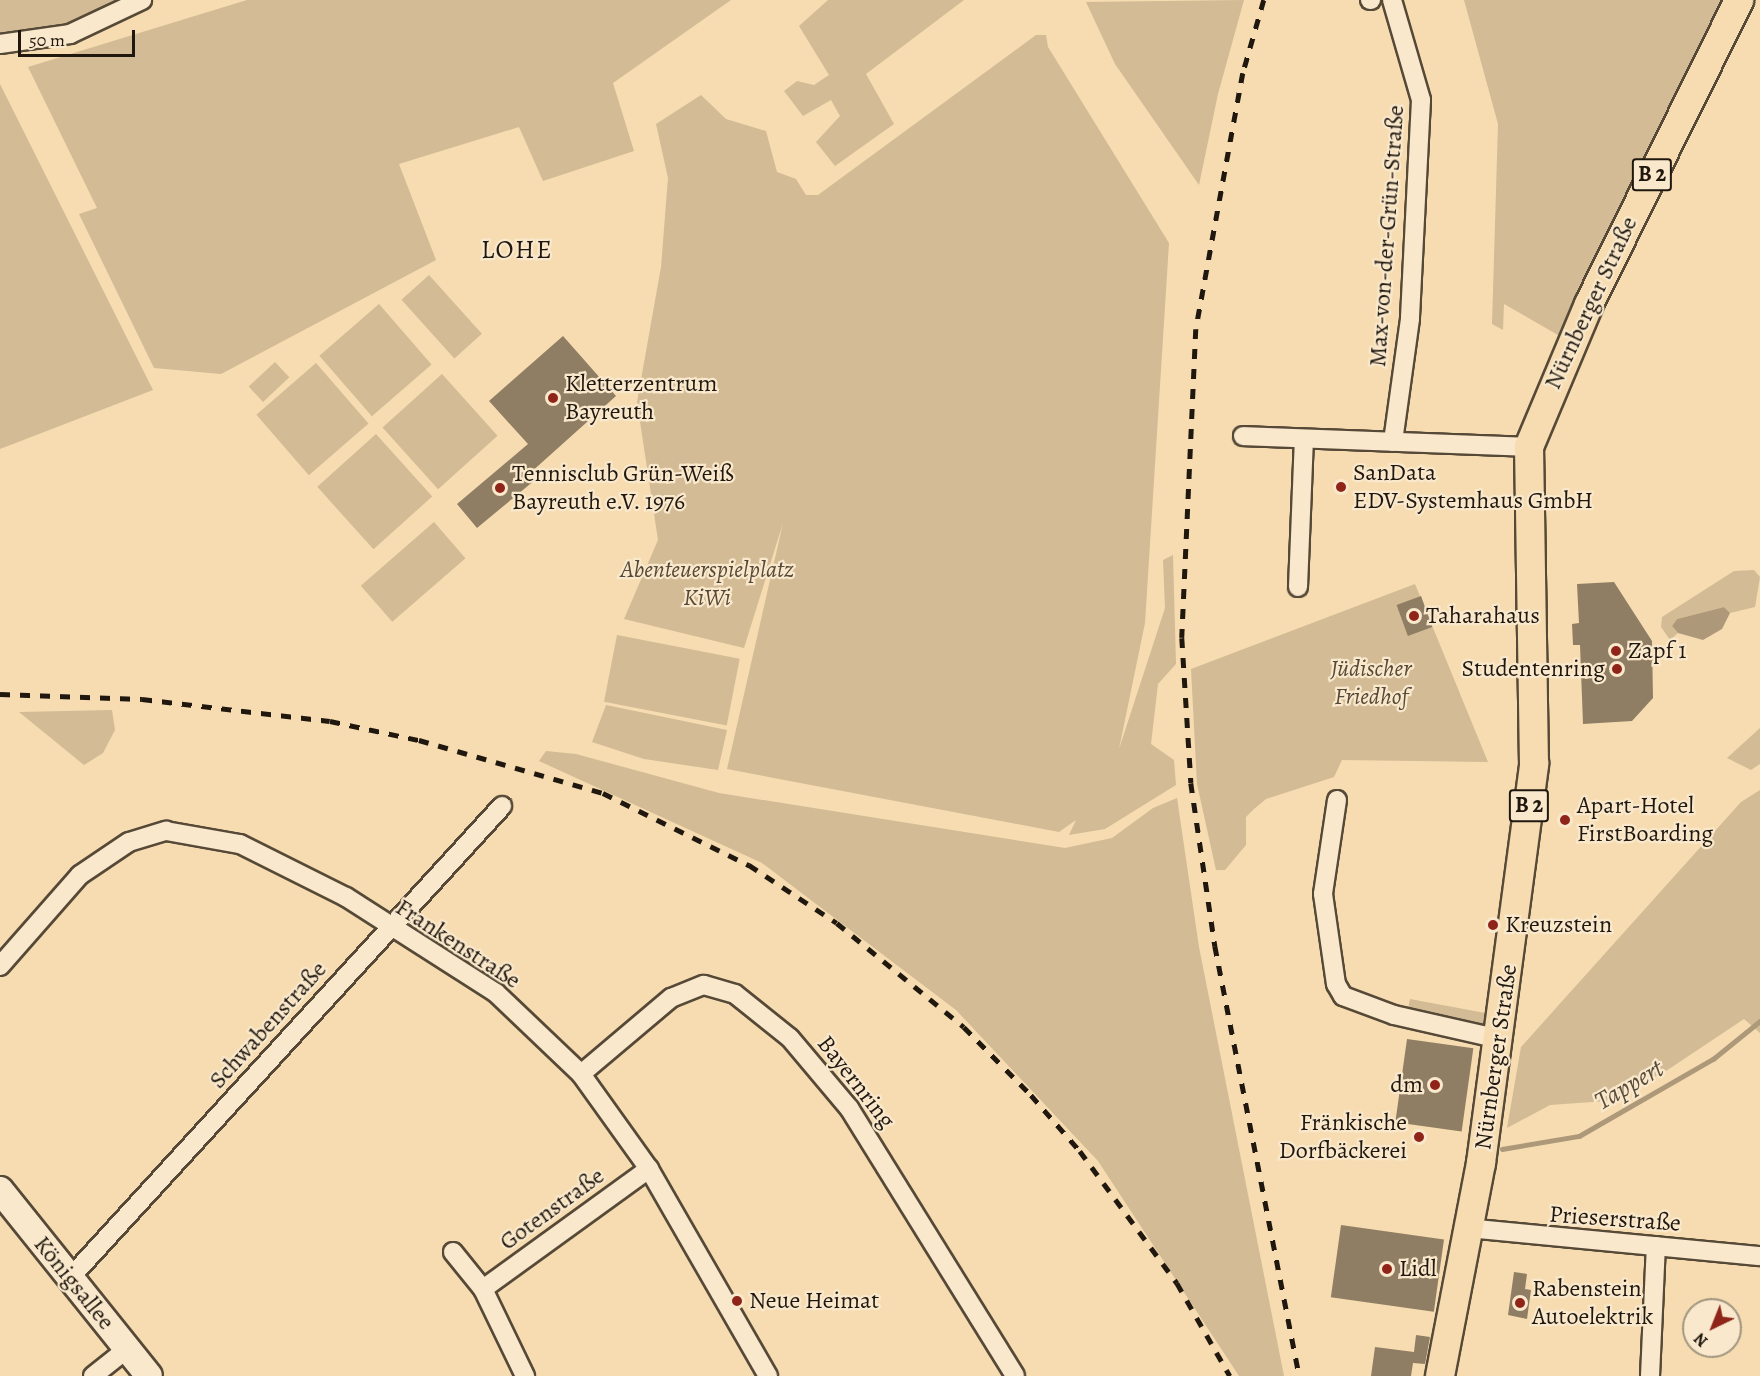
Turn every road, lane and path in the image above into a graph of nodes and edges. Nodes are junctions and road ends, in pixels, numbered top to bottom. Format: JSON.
{"nodes":[{"id":1,"x":142,"y":0,"type":"edge"},
{"id":2,"x":1392,"y":0,"type":"edge"},
{"id":3,"x":1739,"y":0,"type":"edge"},
{"id":4,"x":0,"y":44,"type":"edge"},
{"id":5,"x":1243,"y":436,"type":"dead end"},
{"id":6,"x":1304,"y":439,"type":"junction"},
{"id":7,"x":1393,"y":442,"type":"junction"},
{"id":8,"x":1529,"y":447,"type":"junction"},
{"id":9,"x":1298,"y":587,"type":"dead end"},
{"id":10,"x":1337,"y":800,"type":"dead end"},
{"id":11,"x":502,"y":806,"type":"dead end"},
{"id":12,"x":388,"y":928,"type":"junction"},
{"id":13,"x":0,"y":966,"type":"edge"},
{"id":14,"x":1500,"y":1039,"type":"junction"},
{"id":15,"x":581,"y":1074,"type":"junction"},
{"id":16,"x":649,"y":1169,"type":"junction"},
{"id":17,"x":0,"y":1190,"type":"edge"},
{"id":18,"x":1467,"y":1228,"type":"junction"},
{"id":19,"x":1656,"y":1246,"type":"junction"},
{"id":20,"x":453,"y":1252,"type":"dead end"},
{"id":21,"x":1760,"y":1256,"type":"edge"},
{"id":22,"x":70,"y":1278,"type":"junction"},
{"id":23,"x":483,"y":1289,"type":"junction"},
{"id":24,"x":127,"y":1349,"type":"junction"},
{"id":25,"x":93,"y":1376,"type":"edge"},
{"id":26,"x":149,"y":1376,"type":"edge"},
{"id":27,"x":525,"y":1376,"type":"edge"},
{"id":28,"x":768,"y":1376,"type":"edge"},
{"id":29,"x":1015,"y":1376,"type":"edge"},
{"id":30,"x":1440,"y":1376,"type":"edge"},
{"id":31,"x":1650,"y":1376,"type":"edge"}],
"edges":[{"from":1,"to":4,"type":"street"},
{"from":2,"to":7,"type":"street","name":"Max-von-der-Grün-Straße"},
{"from":3,"to":8,"type":"main road","name":"Nürnberger Straße","number":"B 2"},
{"from":5,"to":6,"type":"street"},
{"from":6,"to":7,"type":"street"},
{"from":6,"to":9,"type":"street"},
{"from":7,"to":8,"type":"street"},
{"from":8,"to":14,"type":"main road","name":"Nürnberger Straße","number":"B 2"},
{"from":10,"to":14,"type":"street"},
{"from":11,"to":12,"type":"street","name":"Schwabenstraße"},
{"from":12,"to":13,"type":"street","name":"Frankenstraße"},
{"from":12,"to":15,"type":"street","name":"Frankenstraße"},
{"from":12,"to":22,"type":"street","name":"Schwabenstraße"},
{"from":14,"to":18,"type":"main road","name":"Nürnberger Straße","number":"B 2"},
{"from":15,"to":16,"type":"street","name":"Frankenstraße"},
{"from":15,"to":29,"type":"street","name":"Bayernring"},
{"from":16,"to":23,"type":"street","name":"Gotenstraße"},
{"from":16,"to":28,"type":"street","name":"Frankenstraße"},
{"from":17,"to":22,"type":"main road","name":"Königsallee"},
{"from":18,"to":19,"type":"street","name":"Prieserstraße"},
{"from":18,"to":30,"type":"main road","name":"Nürnberger Straße","number":"B 2"},
{"from":19,"to":21,"type":"street","name":"Prieserstraße"},
{"from":19,"to":31,"type":"street"},
{"from":20,"to":23,"type":"street"},
{"from":22,"to":24,"type":"main road","name":"Königsallee"},
{"from":23,"to":27,"type":"street"},
{"from":24,"to":25,"type":"street"},
{"from":24,"to":26,"type":"main road","name":"Königsallee"}]}
